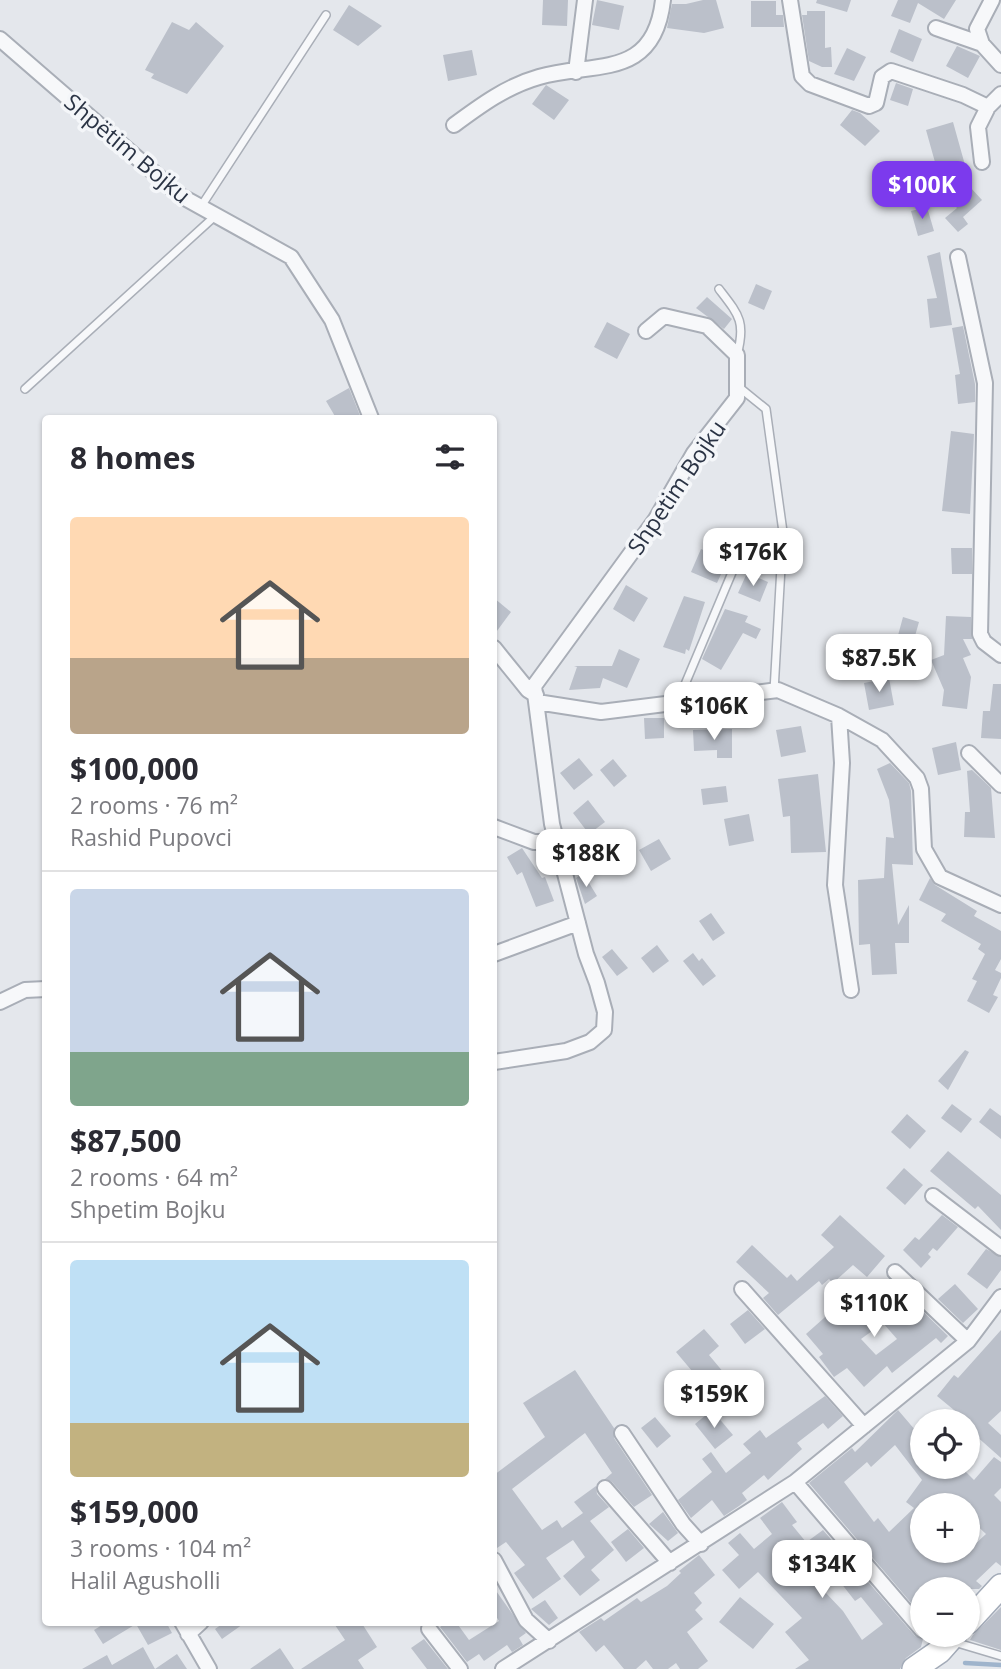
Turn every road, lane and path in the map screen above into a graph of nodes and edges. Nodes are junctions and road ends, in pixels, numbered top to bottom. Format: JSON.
{"nodes":[{"id":1,"x":585,"y":0,"type":"edge"},
{"id":2,"x":663,"y":0,"type":"edge"},
{"id":3,"x":790,"y":0,"type":"edge"},
{"id":4,"x":992,"y":0,"type":"edge"},
{"id":5,"x":326,"y":15,"type":"dead end"},
{"id":6,"x":936,"y":28,"type":"dead end"},
{"id":7,"x":0,"y":39,"type":"edge"},
{"id":8,"x":982,"y":44,"type":"junction"},
{"id":9,"x":1001,"y":65,"type":"edge"},
{"id":10,"x":576,"y":72,"type":"junction"},
{"id":11,"x":1001,"y":94,"type":"edge"},
{"id":12,"x":988,"y":107,"type":"junction"},
{"id":13,"x":454,"y":125,"type":"dead end"},
{"id":14,"x":982,"y":162,"type":"dead end"},
{"id":15,"x":200,"y":208,"type":"junction"},
{"id":16,"x":214,"y":217,"type":"junction"},
{"id":17,"x":958,"y":257,"type":"dead end"},
{"id":18,"x":719,"y":289,"type":"dead end"},
{"id":19,"x":646,"y":331,"type":"dead end"},
{"id":20,"x":737,"y":355,"type":"junction"},
{"id":21,"x":740,"y":388,"type":"junction"},
{"id":22,"x":25,"y":389,"type":"dead end"},
{"id":23,"x":370,"y":415,"type":"edge"},
{"id":24,"x":736,"y":563,"type":"dead end"},
{"id":25,"x":497,"y":652,"type":"edge"},
{"id":26,"x":1001,"y":655,"type":"edge"},
{"id":27,"x":774,"y":691,"type":"junction"},
{"id":28,"x":537,"y":699,"type":"junction"},
{"id":29,"x":678,"y":702,"type":"junction"},
{"id":30,"x":839,"y":716,"type":"junction"},
{"id":31,"x":969,"y":753,"type":"dead end"},
{"id":32,"x":1001,"y":786,"type":"edge"},
{"id":33,"x":497,"y":828,"type":"edge"},
{"id":34,"x":556,"y":842,"type":"junction"},
{"id":35,"x":1001,"y":905,"type":"edge"},
{"id":36,"x":578,"y":923,"type":"junction"},
{"id":37,"x":497,"y":953,"type":"edge"},
{"id":38,"x":42,"y":989,"type":"edge"},
{"id":39,"x":851,"y":990,"type":"dead end"},
{"id":40,"x":0,"y":1002,"type":"edge"},
{"id":41,"x":497,"y":1062,"type":"edge"},
{"id":42,"x":933,"y":1196,"type":"dead end"},
{"id":43,"x":1001,"y":1248,"type":"edge"},
{"id":44,"x":895,"y":1272,"type":"dead end"},
{"id":45,"x":742,"y":1289,"type":"dead end"},
{"id":46,"x":1001,"y":1297,"type":"edge"},
{"id":47,"x":968,"y":1341,"type":"junction"},
{"id":48,"x":864,"y":1426,"type":"junction"},
{"id":49,"x":622,"y":1433,"type":"dead end"},
{"id":50,"x":795,"y":1482,"type":"junction"},
{"id":51,"x":605,"y":1488,"type":"dead end"},
{"id":52,"x":701,"y":1544,"type":"junction"},
{"id":53,"x":670,"y":1563,"type":"junction"},
{"id":54,"x":497,"y":1566,"type":"edge"},
{"id":55,"x":1001,"y":1586,"type":"edge"},
{"id":56,"x":980,"y":1609,"type":"edge"},
{"id":57,"x":910,"y":1616,"type":"edge"},
{"id":58,"x":185,"y":1628,"type":"edge"},
{"id":59,"x":429,"y":1629,"type":"dead end"},
{"id":60,"x":549,"y":1641,"type":"junction"},
{"id":61,"x":936,"y":1647,"type":"edge"},
{"id":62,"x":963,"y":1647,"type":"edge"},
{"id":63,"x":1001,"y":1656,"type":"edge"},
{"id":64,"x":209,"y":1669,"type":"edge"},
{"id":65,"x":460,"y":1669,"type":"edge"},
{"id":66,"x":503,"y":1669,"type":"edge"},
{"id":67,"x":914,"y":1669,"type":"edge"}],
"edges":[{"from":1,"to":10,"type":"street"},
{"from":2,"to":10,"type":"street"},
{"from":3,"to":12,"type":"street"},
{"from":4,"to":8,"type":"street"},
{"from":5,"to":15,"type":"lane"},
{"from":6,"to":8,"type":"street"},
{"from":7,"to":15,"type":"street","name":"Shpëtim Bojku"},
{"from":8,"to":9,"type":"street"},
{"from":10,"to":13,"type":"street"},
{"from":11,"to":12,"type":"street"},
{"from":12,"to":14,"type":"street"},
{"from":15,"to":16,"type":"street","name":"Shpëtim Bojku"},
{"from":16,"to":22,"type":"lane"},
{"from":16,"to":23,"type":"street","name":"Shpëtim Bojku"},
{"from":17,"to":26,"type":"street"},
{"from":18,"to":20,"type":"lane"},
{"from":19,"to":20,"type":"street"},
{"from":20,"to":21,"type":"street"},
{"from":21,"to":27,"type":"lane"},
{"from":21,"to":28,"type":"street","name":"Shpetim Bojku"},
{"from":24,"to":29,"type":"lane"},
{"from":25,"to":28,"type":"street"},
{"from":27,"to":29,"type":"street"},
{"from":27,"to":30,"type":"street"},
{"from":28,"to":29,"type":"street"},
{"from":28,"to":34,"type":"street","name":"Shpetim Bojku"},
{"from":30,"to":35,"type":"street"},
{"from":30,"to":39,"type":"street"},
{"from":31,"to":32,"type":"street"},
{"from":33,"to":34,"type":"street"},
{"from":34,"to":36,"type":"street","name":"Shpetim Bojku"},
{"from":36,"to":37,"type":"street"},
{"from":36,"to":41,"type":"street","name":"Shpetim Bojku"},
{"from":38,"to":40,"type":"street"},
{"from":42,"to":43,"type":"street"},
{"from":44,"to":47,"type":"street"},
{"from":45,"to":48,"type":"street"},
{"from":46,"to":47,"type":"street"},
{"from":47,"to":48,"type":"street"},
{"from":48,"to":50,"type":"street"},
{"from":49,"to":52,"type":"street"},
{"from":50,"to":52,"type":"street"},
{"from":50,"to":57,"type":"street"},
{"from":51,"to":53,"type":"street"},
{"from":52,"to":53,"type":"street"},
{"from":53,"to":60,"type":"street"},
{"from":54,"to":60,"type":"street"},
{"from":55,"to":56,"type":"main road"},
{"from":58,"to":64,"type":"street"},
{"from":59,"to":65,"type":"street"},
{"from":60,"to":66,"type":"street"},
{"from":61,"to":67,"type":"main road"},
{"from":62,"to":63,"type":"lane"}]}
